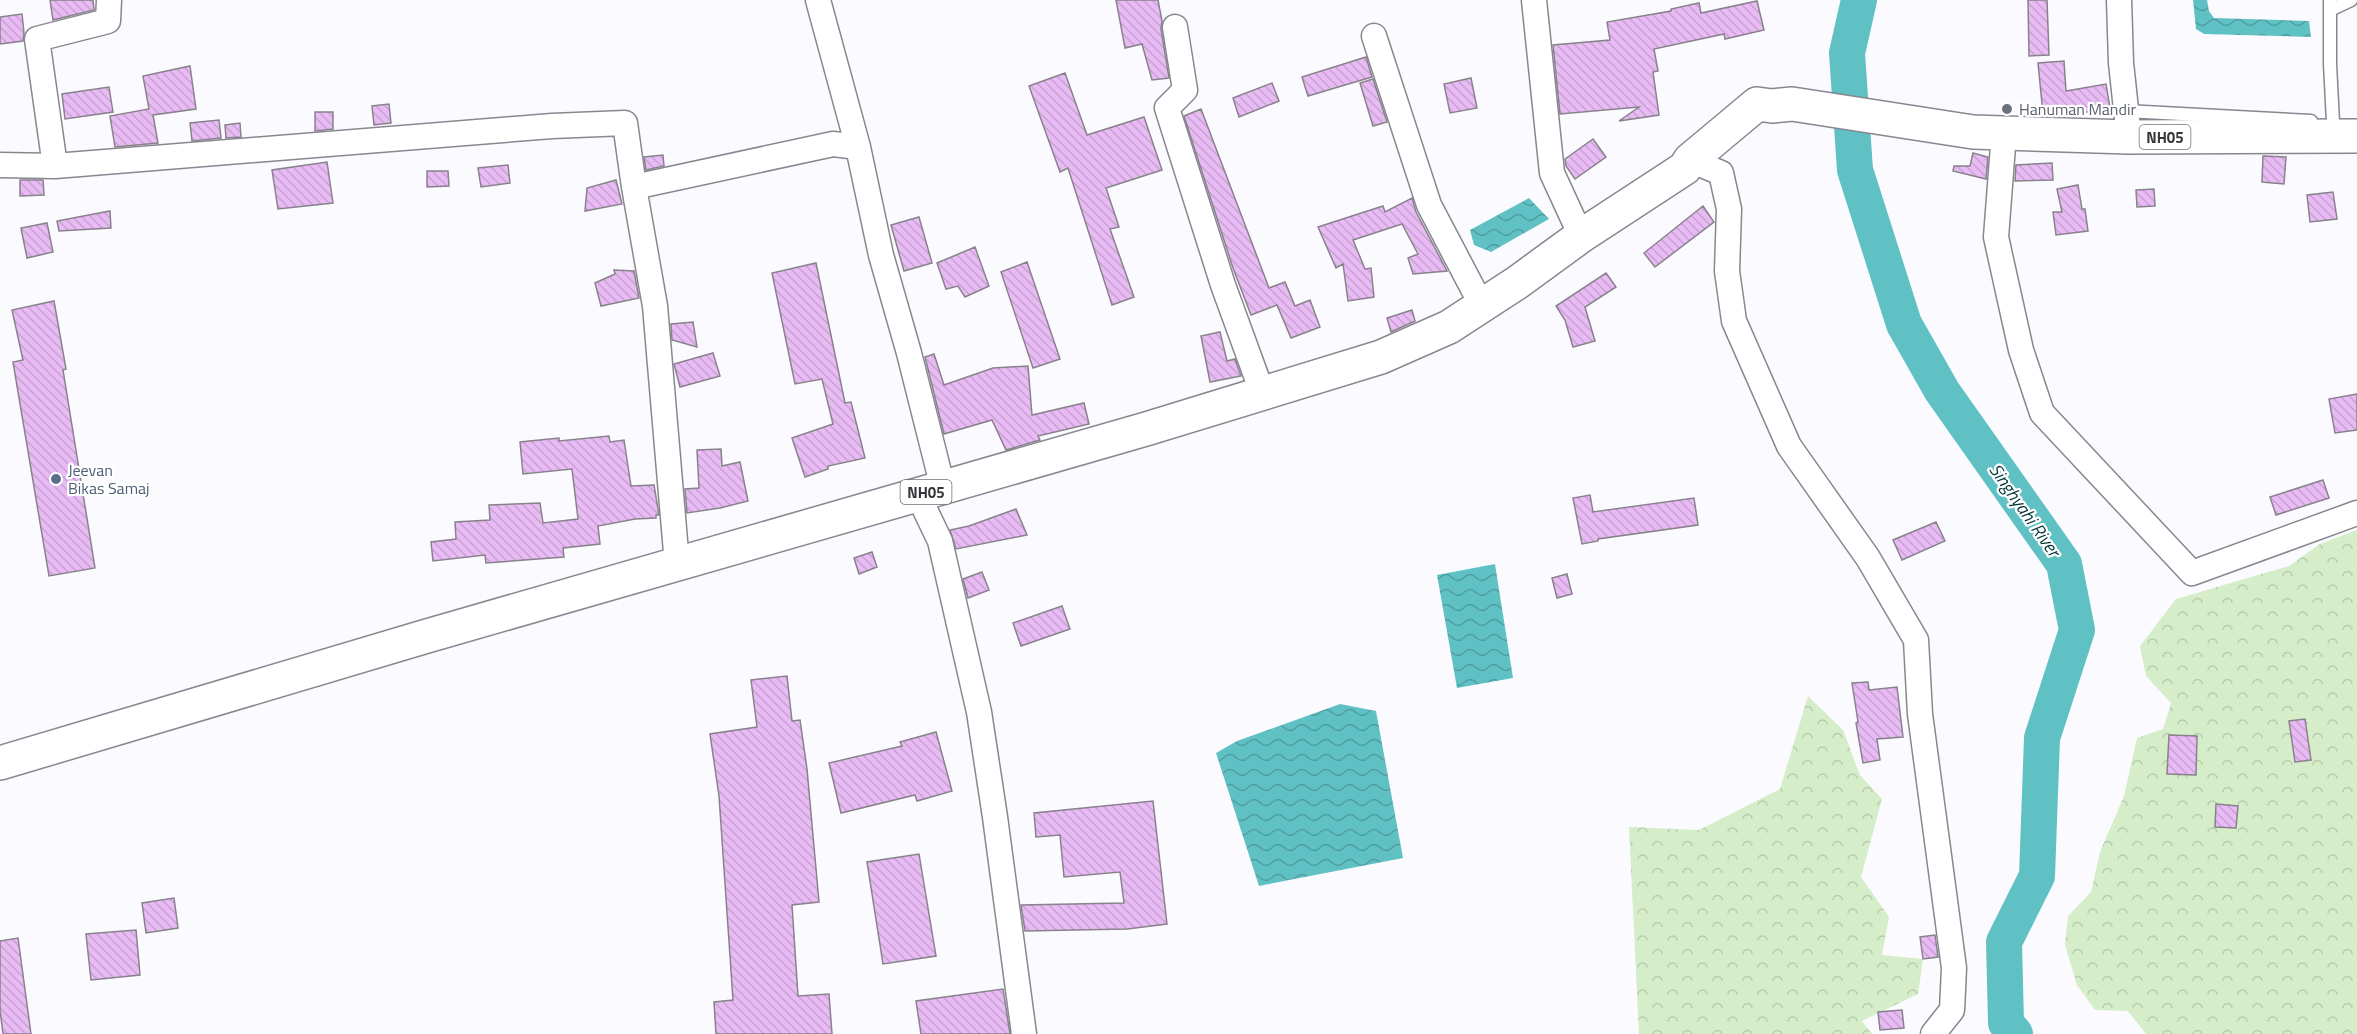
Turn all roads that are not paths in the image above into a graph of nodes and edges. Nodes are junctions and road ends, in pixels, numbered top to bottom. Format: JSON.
{"nodes":[{"id":1,"x":109,"y":0,"type":"edge"},
{"id":2,"x":818,"y":0,"type":"edge"},
{"id":3,"x":1534,"y":0,"type":"edge"},
{"id":4,"x":2119,"y":0,"type":"edge"},
{"id":5,"x":2351,"y":0,"type":"edge"},
{"id":6,"x":2330,"y":5,"type":"edge"},
{"id":7,"x":1175,"y":27,"type":"dead end"},
{"id":8,"x":1374,"y":36,"type":"dead end"},
{"id":9,"x":2128,"y":124,"type":"junction"},
{"id":10,"x":2345,"y":126,"type":"edge"},
{"id":11,"x":1989,"y":132,"type":"junction"},
{"id":12,"x":858,"y":147,"type":"junction"},
{"id":13,"x":1690,"y":160,"type":"junction"},
{"id":14,"x":0,"y":165,"type":"edge"},
{"id":15,"x":55,"y":166,"type":"junction"},
{"id":16,"x":634,"y":187,"type":"junction"},
{"id":17,"x":1581,"y":236,"type":"junction"},
{"id":18,"x":1482,"y":306,"type":"junction"},
{"id":19,"x":1262,"y":392,"type":"junction"},
{"id":20,"x":930,"y":491,"type":"junction"},
{"id":21,"x":2357,"y":513,"type":"edge"},
{"id":22,"x":677,"y":564,"type":"junction"},
{"id":23,"x":0,"y":763,"type":"edge"},
{"id":24,"x":1024,"y":1034,"type":"edge"},
{"id":25,"x":1933,"y":1034,"type":"edge"}],
"edges":[{"from":1,"to":15,"type":"street"},
{"from":2,"to":12,"type":"street"},
{"from":3,"to":17,"type":"street"},
{"from":4,"to":9,"type":"street"},
{"from":5,"to":6,"type":"lane"},
{"from":6,"to":10,"type":"lane"},
{"from":7,"to":19,"type":"street"},
{"from":8,"to":18,"type":"street"},
{"from":9,"to":10,"type":"main road","number":"NH05"},
{"from":9,"to":11,"type":"main road","number":"NH05"},
{"from":11,"to":13,"type":"main road","number":"NH05"},
{"from":11,"to":21,"type":"street"},
{"from":12,"to":16,"type":"street"},
{"from":12,"to":20,"type":"street"},
{"from":13,"to":17,"type":"main road","number":"NH05"},
{"from":13,"to":25,"type":"street"},
{"from":14,"to":15,"type":"street"},
{"from":15,"to":16,"type":"street"},
{"from":16,"to":22,"type":"street"},
{"from":17,"to":18,"type":"main road","number":"NH05"},
{"from":18,"to":19,"type":"main road","number":"NH05"},
{"from":19,"to":20,"type":"main road","number":"NH05"},
{"from":20,"to":22,"type":"main road","number":"NH05"},
{"from":20,"to":24,"type":"street"},
{"from":22,"to":23,"type":"main road","number":"NH05"}]}
